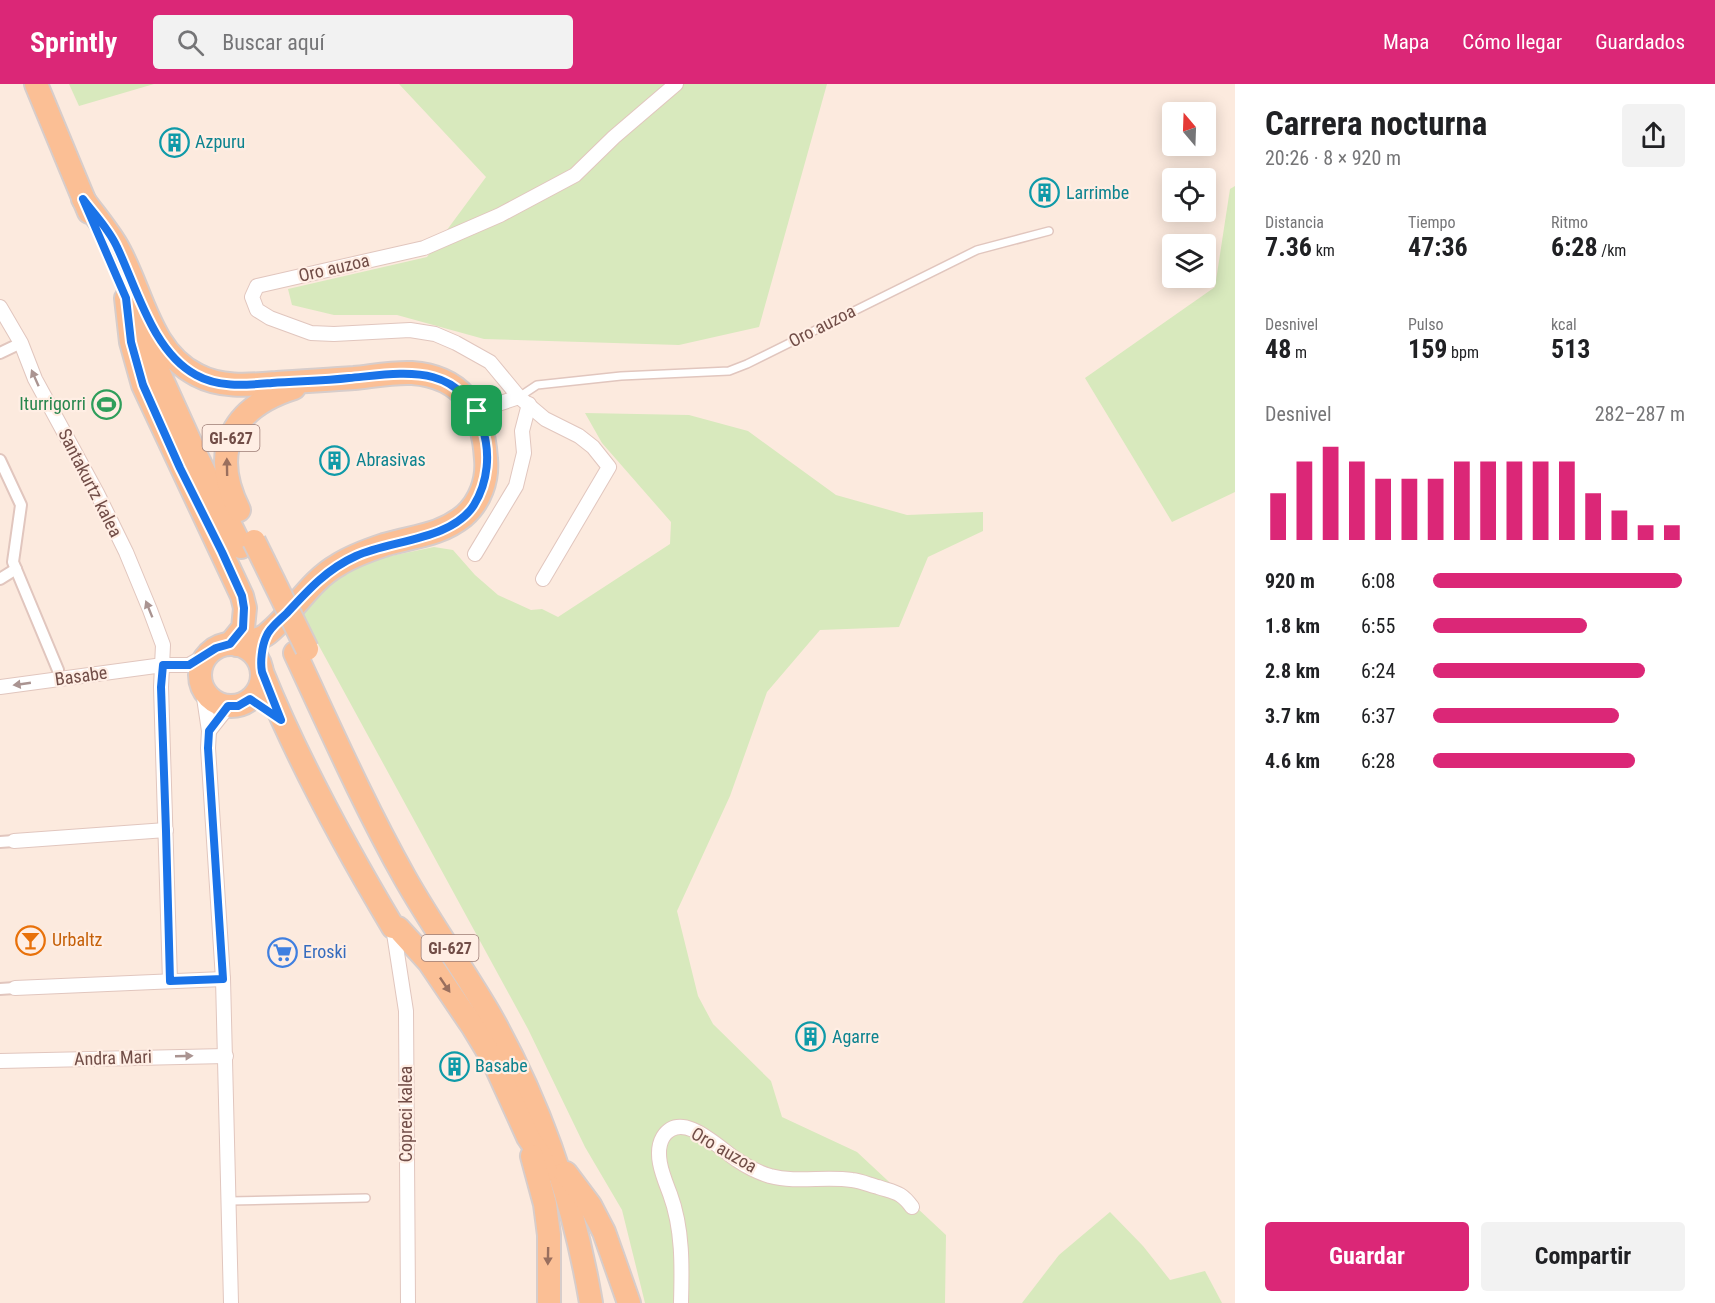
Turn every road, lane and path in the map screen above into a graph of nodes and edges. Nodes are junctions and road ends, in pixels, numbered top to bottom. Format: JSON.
{"nodes":[{"id":1,"x":36,"y":84,"type":"edge"},
{"id":2,"x":676,"y":84,"type":"edge"},
{"id":3,"x":83,"y":199,"type":"junction"},
{"id":4,"x":1049,"y":231,"type":"dead end"},
{"id":5,"x":126,"y":298,"type":"junction"},
{"id":6,"x":0,"y":307,"type":"edge"},
{"id":7,"x":21,"y":343,"type":"junction"},
{"id":8,"x":0,"y":353,"type":"edge"},
{"id":9,"x":319,"y":381,"type":"junction"},
{"id":10,"x":524,"y":401,"type":"junction"},
{"id":11,"x":477,"y":411,"type":"junction"},
{"id":12,"x":0,"y":460,"type":"edge"},
{"id":13,"x":247,"y":544,"type":"junction"},
{"id":14,"x":474,"y":554,"type":"dead end"},
{"id":15,"x":16,"y":569,"type":"junction"},
{"id":16,"x":0,"y":579,"type":"edge"},
{"id":17,"x":543,"y":579,"type":"dead end"},
{"id":18,"x":266,"y":636,"type":"junction"},
{"id":19,"x":234,"y":645,"type":"junction"},
{"id":20,"x":163,"y":665,"type":"junction"},
{"id":21,"x":261,"y":669,"type":"junction"},
{"id":22,"x":58,"y":670,"type":"dead end"},
{"id":23,"x":200,"y":671,"type":"junction"},
{"id":24,"x":0,"y":687,"type":"edge"},
{"id":25,"x":250,"y":699,"type":"junction"},
{"id":26,"x":228,"y":706,"type":"junction"},
{"id":27,"x":281,"y":720,"type":"junction"},
{"id":28,"x":209,"y":731,"type":"junction"},
{"id":29,"x":166,"y":831,"type":"junction"},
{"id":30,"x":7,"y":842,"type":"edge"},
{"id":31,"x":393,"y":927,"type":"junction"},
{"id":32,"x":223,"y":979,"type":"junction"},
{"id":33,"x":170,"y":981,"type":"junction"},
{"id":34,"x":15,"y":988,"type":"joint"},
{"id":35,"x":0,"y":989,"type":"edge"},
{"id":36,"x":226,"y":1056,"type":"junction"},
{"id":37,"x":0,"y":1061,"type":"edge"},
{"id":38,"x":528,"y":1137,"type":"junction"},
{"id":39,"x":555,"y":1159,"type":"junction"},
{"id":40,"x":366,"y":1198,"type":"dead end"},
{"id":41,"x":230,"y":1201,"type":"junction"},
{"id":42,"x":912,"y":1207,"type":"dead end"},
{"id":43,"x":588,"y":1280,"type":"junction"},
{"id":44,"x":231,"y":1303,"type":"edge"},
{"id":45,"x":408,"y":1303,"type":"edge"},
{"id":46,"x":549,"y":1303,"type":"edge"},
{"id":47,"x":591,"y":1303,"type":"edge"},
{"id":48,"x":629,"y":1303,"type":"edge"},
{"id":49,"x":681,"y":1303,"type":"edge"}],
"edges":[{"from":1,"to":3,"type":"main road","number":"GI-627"},
{"from":2,"to":10,"type":"street","name":"Oro auzoa"},
{"from":3,"to":5,"type":"main road","number":"GI-627"},
{"from":3,"to":9,"type":"main road","number":"GI-627"},
{"from":4,"to":10,"type":"lane","name":"Oro auzoa"},
{"from":5,"to":13,"type":"main road","number":"GI-627"},
{"from":5,"to":19,"type":"main road","number":"GI-627"},
{"from":6,"to":7,"type":"street","name":"Santakurtz kalea"},
{"from":7,"to":8,"type":"street"},
{"from":20,"to":7,"type":"street","name":"Santakurtz kalea","one_way":true},
{"from":9,"to":11,"type":"main road","number":"GI-627"},
{"from":13,"to":9,"type":"main road","number":"GI-627","one_way":true},
{"from":10,"to":11,"type":"street","name":"Oro auzoa"},
{"from":10,"to":14,"type":"street"},
{"from":10,"to":17,"type":"street"},
{"from":11,"to":18,"type":"main road","number":"GI-627"},
{"from":12,"to":15,"type":"street"},
{"from":13,"to":39,"type":"main road","number":"GI-627"},
{"from":15,"to":16,"type":"street"},
{"from":15,"to":22,"type":"street"},
{"from":18,"to":19,"type":"main road","number":"GI-627"},
{"from":18,"to":21,"type":"main road"},
{"from":19,"to":21,"type":"main road","number":"GI-627"},
{"from":19,"to":23,"type":"main road","number":"GI-627"},
{"from":20,"to":23,"type":"street","name":"Basabe"},
{"from":20,"to":24,"type":"street","name":"Basabe","one_way":true},
{"from":20,"to":29,"type":"street","name":"Santakurtz kalea"},
{"from":21,"to":25,"type":"main road"},
{"from":21,"to":27,"type":"main road","number":"GI-627"},
{"from":23,"to":26,"type":"main road"},
{"from":23,"to":28,"type":"street"},
{"from":25,"to":26,"type":"main road"},
{"from":25,"to":27,"type":"main road","number":"GI-627"},
{"from":26,"to":28,"type":"street"},
{"from":27,"to":31,"type":"main road","number":"GI-627"},
{"from":28,"to":32,"type":"street"},
{"from":29,"to":30,"type":"street"},
{"from":29,"to":33,"type":"street","name":"Santakurtz kalea"},
{"from":31,"to":38,"type":"main road","number":"GI-627","one_way":true},
{"from":31,"to":45,"type":"street","name":"Copreci kalea"},
{"from":32,"to":33,"type":"street"},
{"from":32,"to":36,"type":"street"},
{"from":33,"to":34,"type":"street"},
{"from":34,"to":35,"type":"street"},
{"from":37,"to":36,"type":"street","name":"Andra Mari","one_way":true},
{"from":36,"to":41,"type":"street"},
{"from":38,"to":43,"type":"main road","number":"GI-627"},
{"from":38,"to":46,"type":"main road","number":"GI-627","one_way":true},
{"from":39,"to":43,"type":"main road","number":"GI-627"},
{"from":39,"to":48,"type":"main road","number":"GI-627"},
{"from":40,"to":41,"type":"lane"},
{"from":41,"to":44,"type":"street"},
{"from":42,"to":49,"type":"street","name":"Oro auzoa"},
{"from":43,"to":47,"type":"main road","number":"GI-627"}]}
